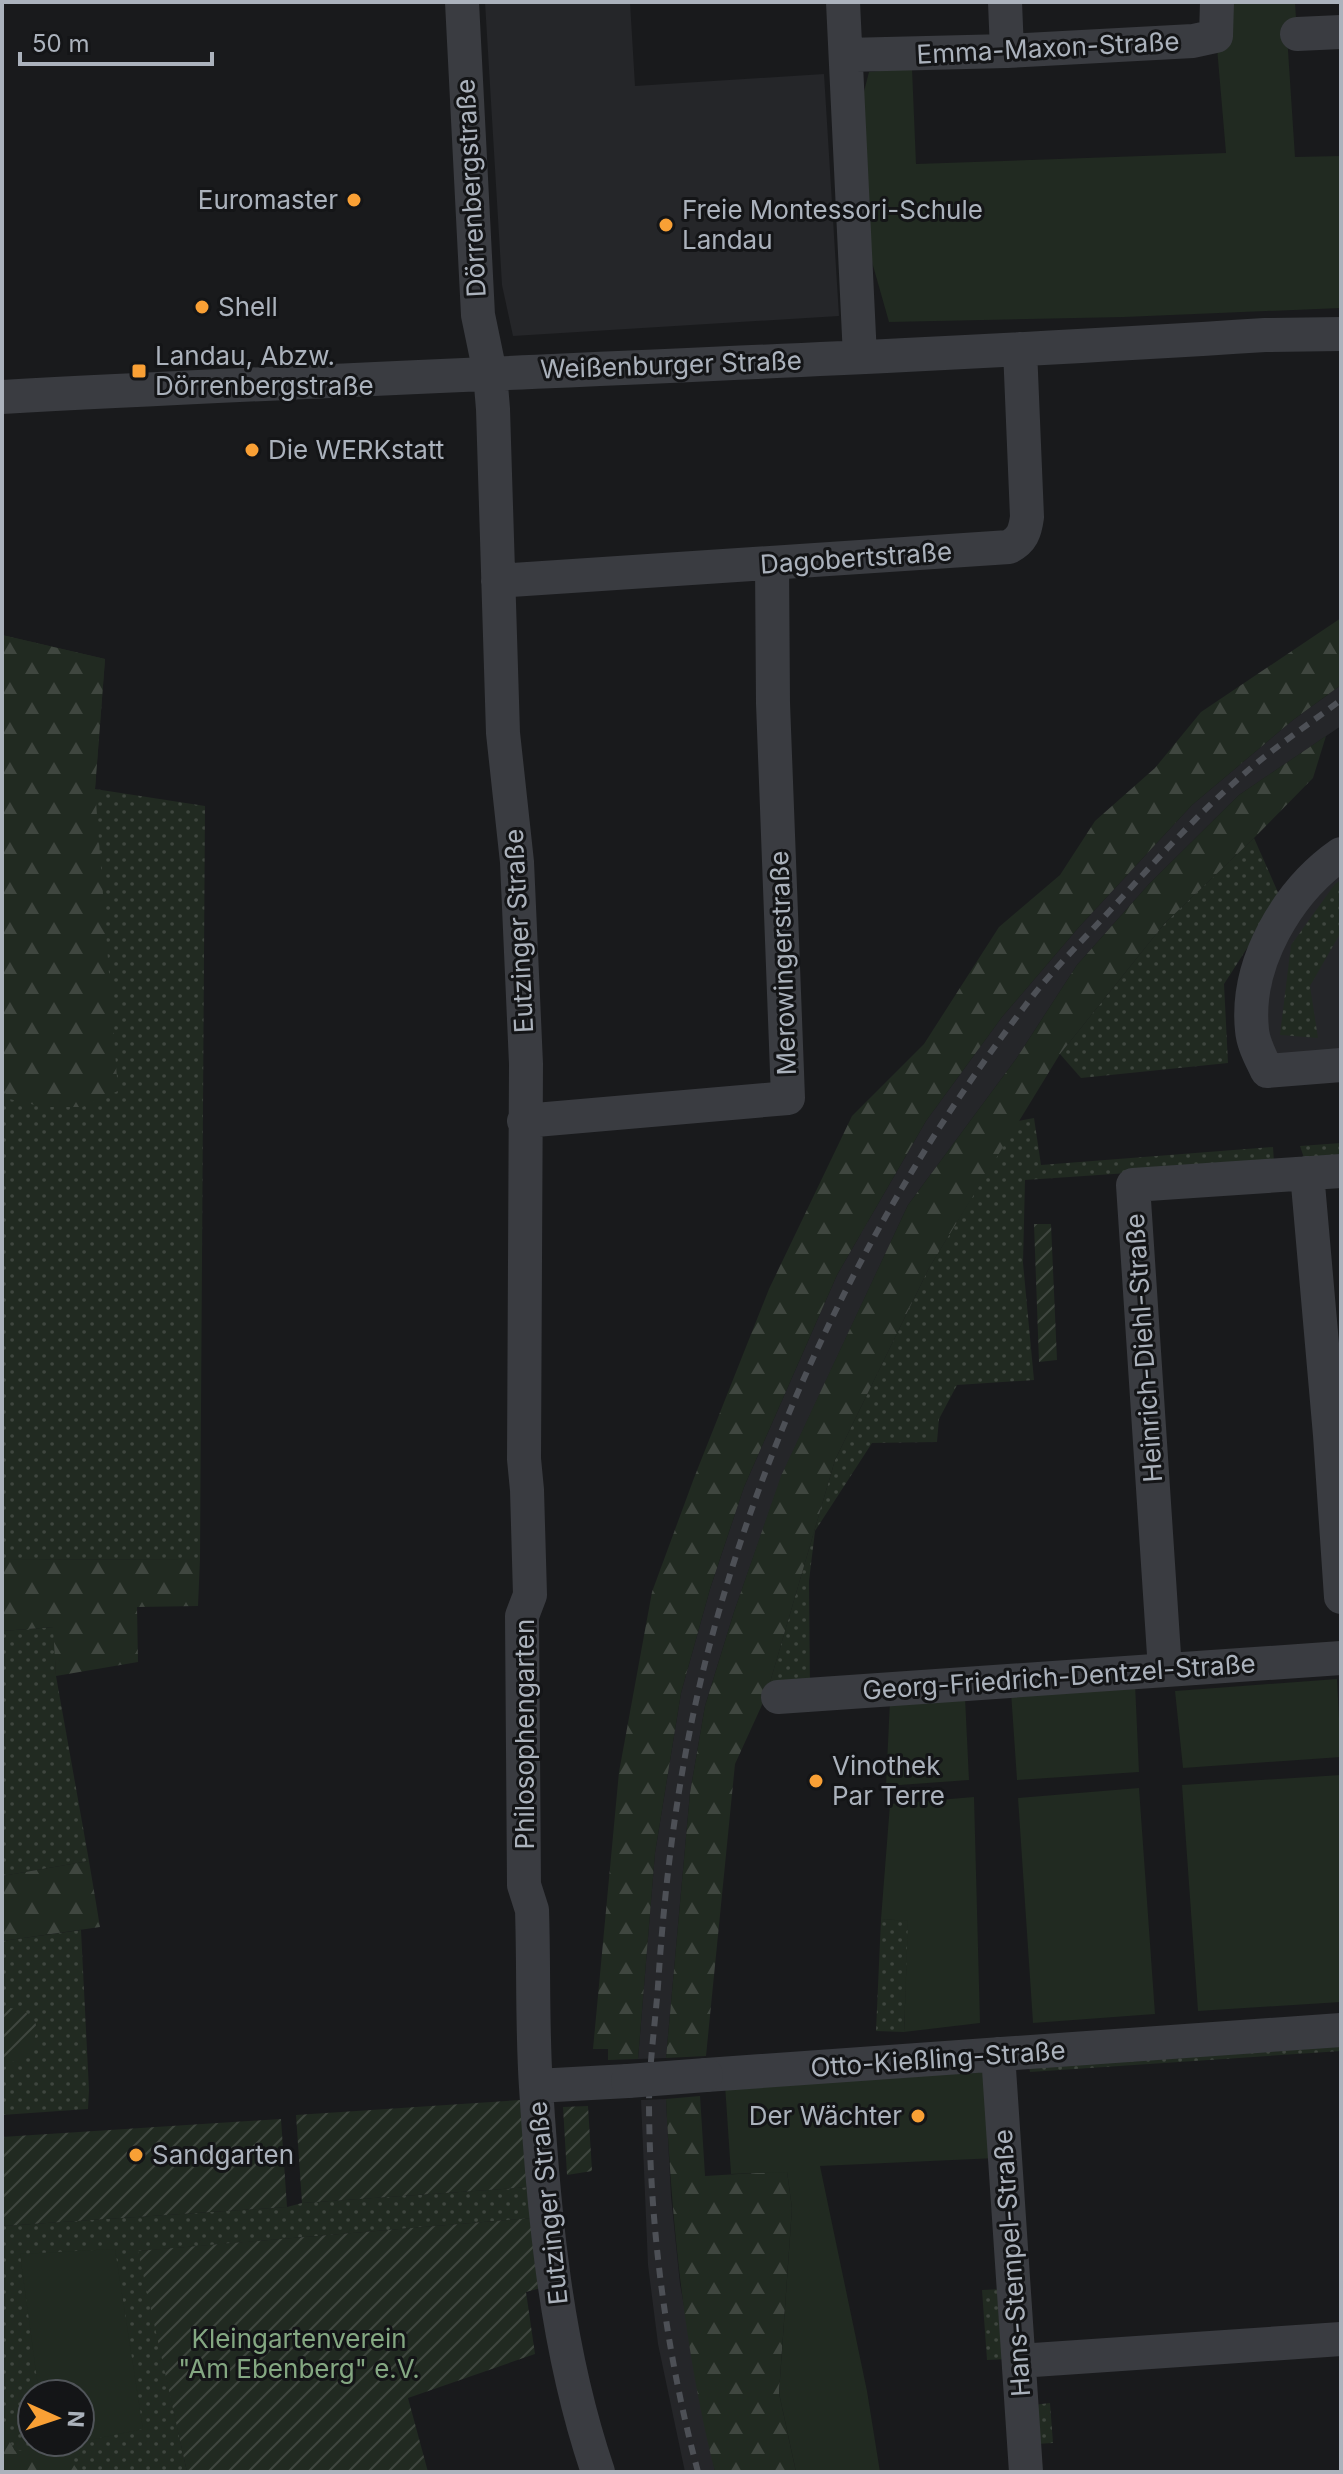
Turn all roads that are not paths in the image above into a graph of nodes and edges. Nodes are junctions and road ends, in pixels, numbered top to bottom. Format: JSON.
{"nodes":[{"id":1,"x":462,"y":2,"type":"edge"},
{"id":2,"x":843,"y":2,"type":"edge"},
{"id":3,"x":1005,"y":2,"type":"edge"},
{"id":4,"x":1217,"y":2,"type":"edge"},
{"id":5,"x":1341,"y":32,"type":"edge"},
{"id":6,"x":1297,"y":34,"type":"dead end"},
{"id":7,"x":1007,"y":51,"type":"junction"},
{"id":8,"x":846,"y":55,"type":"junction"},
{"id":9,"x":1341,"y":334,"type":"edge"},
{"id":10,"x":1020,"y":349,"type":"junction"},
{"id":11,"x":860,"y":357,"type":"junction"},
{"id":12,"x":490,"y":373,"type":"junction"},
{"id":13,"x":2,"y":397,"type":"edge"},
{"id":14,"x":772,"y":563,"type":"junction"},
{"id":15,"x":498,"y":581,"type":"junction"},
{"id":16,"x":1341,"y":854,"type":"edge"},
{"id":17,"x":1341,"y":1065,"type":"edge"},
{"id":18,"x":524,"y":1121,"type":"junction"},
{"id":19,"x":1341,"y":1171,"type":"edge"},
{"id":20,"x":1307,"y":1173,"type":"junction"},
{"id":21,"x":1336,"y":1435,"type":"edge"},
{"id":22,"x":527,"y":1490,"type":"joint"},
{"id":23,"x":1341,"y":1597,"type":"edge"},
{"id":24,"x":1341,"y":1658,"type":"edge"},
{"id":25,"x":1165,"y":1670,"type":"junction"},
{"id":26,"x":778,"y":1697,"type":"dead end"},
{"id":27,"x":532,"y":1929,"type":"joint"},
{"id":28,"x":1341,"y":2030,"type":"edge"},
{"id":29,"x":998,"y":2054,"type":"junction"},
{"id":30,"x":536,"y":2086,"type":"junction"},
{"id":31,"x":1341,"y":2339,"type":"edge"},
{"id":32,"x":1019,"y":2361,"type":"junction"},
{"id":33,"x":598,"y":2472,"type":"edge"},
{"id":34,"x":1026,"y":2472,"type":"edge"}],
"edges":[{"from":1,"to":12,"type":"street","name":"Dörrenbergstraße"},
{"from":2,"to":8,"type":"street"},
{"from":3,"to":7,"type":"street"},
{"from":4,"to":7,"type":"street","name":"Emma-Maxon-Straße"},
{"from":5,"to":6,"type":"street"},
{"from":7,"to":8,"type":"street","name":"Emma-Maxon-Straße"},
{"from":8,"to":11,"type":"street"},
{"from":9,"to":10,"type":"street","name":"Weißenburger Straße"},
{"from":10,"to":11,"type":"street","name":"Weißenburger Straße"},
{"from":10,"to":14,"type":"street","name":"Dagobertstraße"},
{"from":11,"to":12,"type":"street","name":"Weißenburger Straße"},
{"from":12,"to":13,"type":"street","name":"Weißenburger Straße"},
{"from":12,"to":15,"type":"street","name":"Eutzinger Straße"},
{"from":14,"to":15,"type":"street","name":"Dagobertstraße"},
{"from":14,"to":18,"type":"street","name":"Merowingerstraße"},
{"from":15,"to":18,"type":"street","name":"Eutzinger Straße"},
{"from":16,"to":17,"type":"street"},
{"from":18,"to":22,"type":"street","name":"Eutzinger Straße"},
{"from":19,"to":20,"type":"street","name":"Heinrich-Diehl-Straße"},
{"from":20,"to":21,"type":"street"},
{"from":20,"to":25,"type":"street","name":"Heinrich-Diehl-Straße"},
{"from":21,"to":23,"type":"street"},
{"from":22,"to":27,"type":"street","name":"Philosophengarten"},
{"from":24,"to":25,"type":"street","name":"Georg-Friedrich-Dentzel-Straße"},
{"from":25,"to":26,"type":"street","name":"Georg-Friedrich-Dentzel-Straße"},
{"from":27,"to":30,"type":"street","name":"Eutzinger Straße"},
{"from":28,"to":29,"type":"street","name":"Otto-Kießling-Straße"},
{"from":29,"to":30,"type":"street","name":"Otto-Kießling-Straße","bridge":true},
{"from":29,"to":32,"type":"street","name":"Hans-Stempel-Straße"},
{"from":30,"to":33,"type":"street","name":"Eutzinger Straße"},
{"from":31,"to":32,"type":"street"},
{"from":32,"to":34,"type":"street","name":"Hans-Stempel-Straße"}]}
